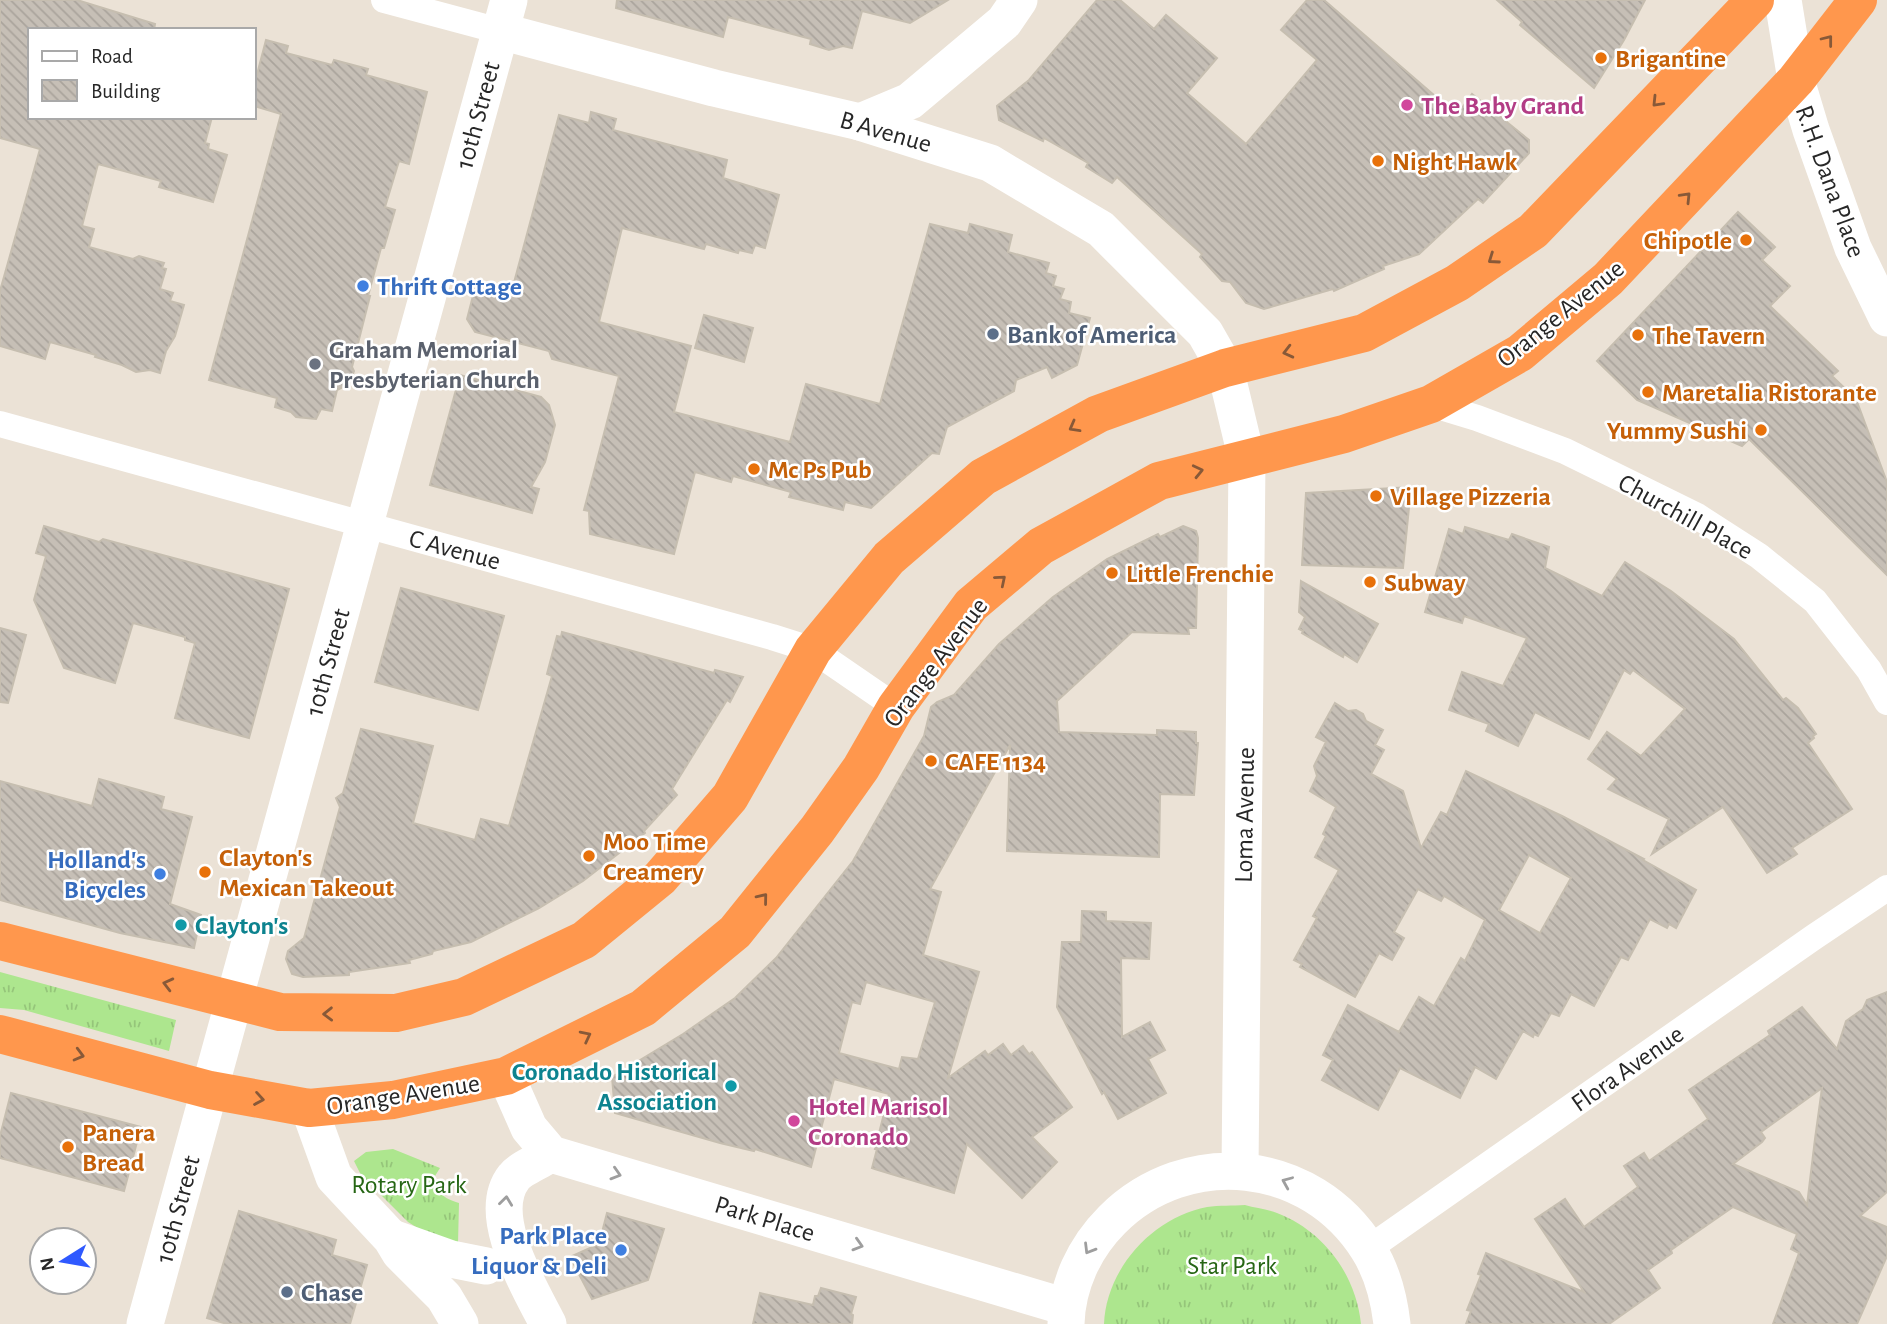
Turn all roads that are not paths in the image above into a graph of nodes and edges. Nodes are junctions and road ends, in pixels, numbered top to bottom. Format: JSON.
{"nodes":[{"id":1,"x":384,"y":0,"type":"edge"},
{"id":2,"x":1019,"y":0,"type":"edge"},
{"id":3,"x":1755,"y":0,"type":"edge"},
{"id":4,"x":1783,"y":0,"type":"edge"},
{"id":5,"x":1858,"y":0,"type":"edge"},
{"id":6,"x":505,"y":16,"type":"edge"},
{"id":7,"x":1796,"y":80,"type":"junction"},
{"id":8,"x":860,"y":122,"type":"junction"},
{"id":9,"x":1887,"y":318,"type":"edge"},
{"id":10,"x":1225,"y":368,"type":"junction"},
{"id":11,"x":1431,"y":404,"type":"junction"},
{"id":12,"x":0,"y":424,"type":"edge"},
{"id":13,"x":1247,"y":460,"type":"junction"},
{"id":14,"x":365,"y":524,"type":"junction"},
{"id":15,"x":813,"y":650,"type":"junction"},
{"id":16,"x":1887,"y":702,"type":"edge"},
{"id":17,"x":896,"y":707,"type":"junction"},
{"id":18,"x":1887,"y":888,"type":"edge"},
{"id":19,"x":0,"y":942,"type":"edge"},
{"id":20,"x":234,"y":1001,"type":"junction"},
{"id":21,"x":0,"y":1034,"type":"edge"},
{"id":22,"x":506,"y":1076,"type":"junction"},
{"id":23,"x":210,"y":1090,"type":"junction"},
{"id":24,"x":309,"y":1108,"type":"junction"},
{"id":25,"x":551,"y":1154,"type":"junction"},
{"id":26,"x":1240,"y":1170,"type":"junction"},
{"id":27,"x":391,"y":1238,"type":"junction"},
{"id":28,"x":1368,"y":1249,"type":"junction"},
{"id":29,"x":503,"y":1266,"type":"junction"},
{"id":30,"x":452,"y":1311,"type":"edge"},
{"id":31,"x":1066,"y":1316,"type":"edge"},
{"id":32,"x":145,"y":1324,"type":"edge"},
{"id":33,"x":548,"y":1324,"type":"edge"},
{"id":34,"x":1392,"y":1324,"type":"edge"}],
"edges":[{"from":1,"to":6,"type":"street","name":"B Avenue"},
{"from":2,"to":8,"type":"street"},
{"from":3,"to":10,"type":"highway","one_way":true},
{"from":4,"to":7,"type":"street","name":"R.H. Dana Place"},
{"from":7,"to":5,"type":"highway","name":"Orange Avenue","one_way":true},
{"from":6,"to":8,"type":"street","name":"B Avenue"},
{"from":6,"to":14,"type":"street","name":"10th Street"},
{"from":7,"to":9,"type":"street","name":"R.H. Dana Place"},
{"from":11,"to":7,"type":"highway","name":"Orange Avenue","one_way":true},
{"from":8,"to":10,"type":"street","name":"B Avenue"},
{"from":10,"to":13,"type":"street","name":"B Avenue"},
{"from":10,"to":15,"type":"highway","one_way":true},
{"from":11,"to":13,"type":"highway","name":"Orange Avenue"},
{"from":11,"to":16,"type":"street","name":"Churchill Place"},
{"from":12,"to":14,"type":"street","name":"C Avenue"},
{"from":17,"to":13,"type":"highway","name":"Orange Avenue","one_way":true},
{"from":13,"to":26,"type":"street","name":"Loma Avenue"},
{"from":14,"to":15,"type":"street","name":"C Avenue"},
{"from":14,"to":20,"type":"street","name":"10th Street"},
{"from":15,"to":17,"type":"street","name":"C Avenue"},
{"from":15,"to":20,"type":"highway","one_way":true},
{"from":22,"to":17,"type":"highway","name":"Orange Avenue","one_way":true},
{"from":18,"to":28,"type":"street","name":"Flora Avenue"},
{"from":20,"to":19,"type":"highway","one_way":true},
{"from":20,"to":23,"type":"street","name":"10th Street"},
{"from":21,"to":23,"type":"highway","name":"Orange Avenue","one_way":true},
{"from":22,"to":24,"type":"highway","name":"Orange Avenue"},
{"from":22,"to":25,"type":"street"},
{"from":23,"to":24,"type":"highway","name":"Orange Avenue","one_way":true},
{"from":23,"to":32,"type":"street","name":"10th Street"},
{"from":24,"to":27,"type":"street"},
{"from":29,"to":25,"type":"street","one_way":true},
{"from":25,"to":31,"type":"street","name":"Park Place","one_way":true},
{"from":28,"to":26,"type":"street","one_way":true},
{"from":26,"to":31,"type":"street","one_way":true},
{"from":27,"to":29,"type":"street"},
{"from":27,"to":30,"type":"street"},
{"from":28,"to":34,"type":"street"},
{"from":29,"to":30,"type":"street"},
{"from":29,"to":33,"type":"street"}]}
